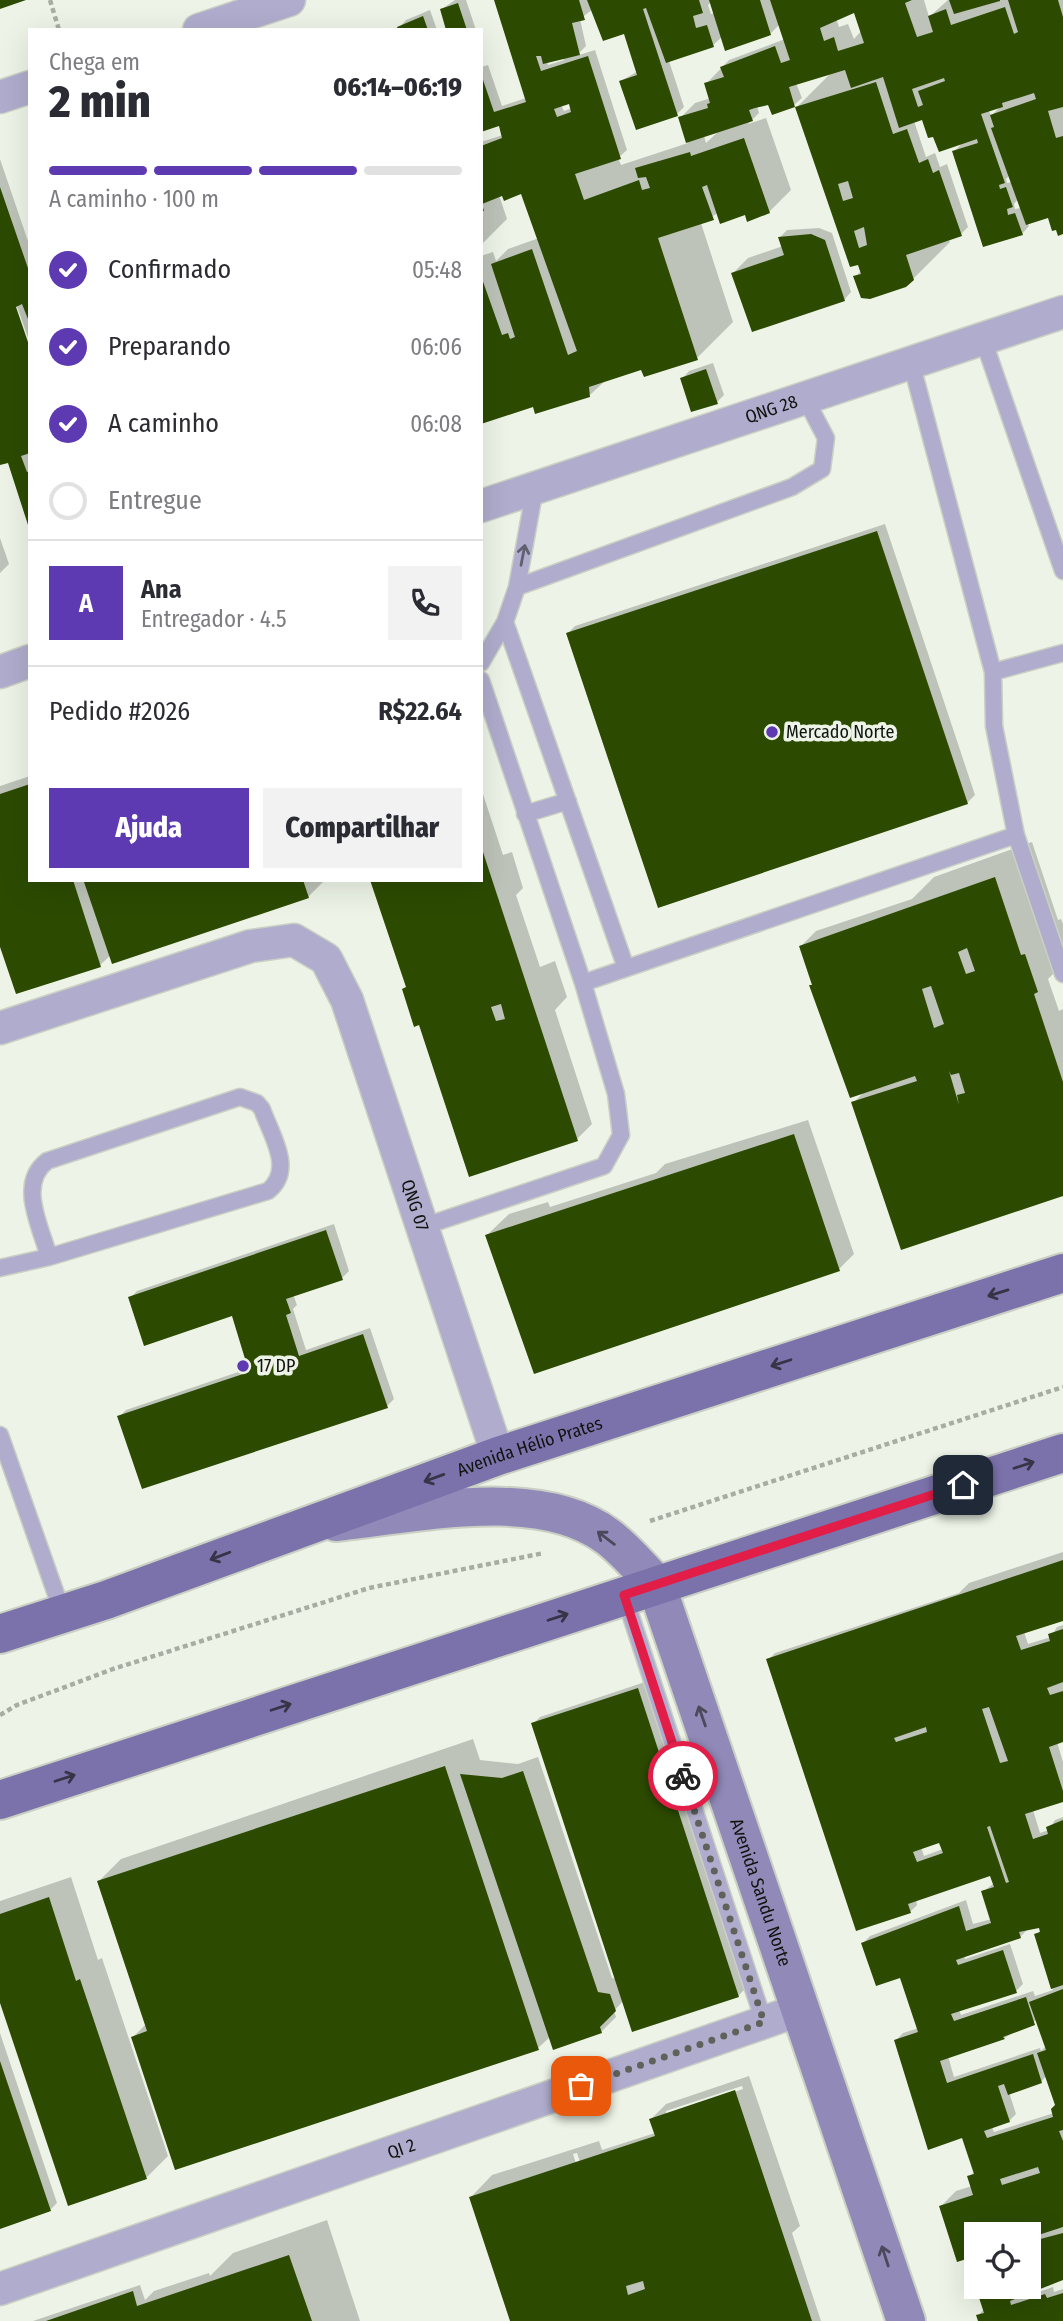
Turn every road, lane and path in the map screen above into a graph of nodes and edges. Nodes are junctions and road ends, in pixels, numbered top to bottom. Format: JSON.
{"nodes":[{"id":1,"x":50,"y":0,"type":"edge"},
{"id":2,"x":289,"y":0,"type":"edge"},
{"id":3,"x":58,"y":28,"type":"edge"},
{"id":4,"x":205,"y":28,"type":"edge"},
{"id":5,"x":28,"y":88,"type":"edge"},
{"id":6,"x":0,"y":97,"type":"edge"},
{"id":7,"x":1063,"y":312,"type":"edge"},
{"id":8,"x":982,"y":339,"type":"junction"},
{"id":9,"x":911,"y":362,"type":"junction"},
{"id":10,"x":805,"y":398,"type":"junction"},
{"id":11,"x":535,"y":488,"type":"junction"},
{"id":12,"x":483,"y":505,"type":"edge"},
{"id":13,"x":1063,"y":571,"type":"edge"},
{"id":14,"x":517,"y":587,"type":"junction"},
{"id":15,"x":505,"y":622,"type":"junction"},
{"id":16,"x":1063,"y":653,"type":"edge"},
{"id":17,"x":483,"y":660,"type":"edge"},
{"id":18,"x":28,"y":662,"type":"edge"},
{"id":19,"x":0,"y":672,"type":"edge"},
{"id":20,"x":993,"y":673,"type":"junction"},
{"id":21,"x":483,"y":686,"type":"edge"},
{"id":22,"x":568,"y":802,"type":"junction"},
{"id":23,"x":525,"y":814,"type":"junction"},
{"id":24,"x":1016,"y":835,"type":"junction"},
{"id":25,"x":626,"y":968,"type":"junction"},
{"id":26,"x":1063,"y":974,"type":"edge"},
{"id":27,"x":583,"y":983,"type":"junction"},
{"id":28,"x":0,"y":1028,"type":"edge"},
{"id":29,"x":422,"y":1227,"type":"junction"},
{"id":30,"x":49,"y":1257,"type":"junction"},
{"id":31,"x":0,"y":1268,"type":"edge"},
{"id":32,"x":1063,"y":1273,"type":"edge"},
{"id":33,"x":0,"y":1436,"type":"edge"},
{"id":34,"x":1063,"y":1453,"type":"edge"},
{"id":35,"x":498,"y":1456,"type":"junction"},
{"id":36,"x":303,"y":1525,"type":"junction"},
{"id":37,"x":640,"y":1590,"type":"junction"},
{"id":38,"x":63,"y":1614,"type":"junction"},
{"id":39,"x":0,"y":1634,"type":"edge"},
{"id":40,"x":0,"y":1800,"type":"edge"},
{"id":41,"x":802,"y":2009,"type":"junction"},
{"id":42,"x":764,"y":2022,"type":"junction"},
{"id":43,"x":0,"y":2289,"type":"edge"},
{"id":44,"x":906,"y":2321,"type":"edge"}],
"edges":[{"from":1,"to":3,"type":"path"},
{"from":2,"to":4,"type":"street"},
{"from":5,"to":6,"type":"street"},
{"from":7,"to":8,"type":"street","name":"QNG 28"},
{"from":8,"to":9,"type":"street","name":"QNG 28"},
{"from":8,"to":13,"type":"lane"},
{"from":9,"to":10,"type":"street","name":"QNG 28"},
{"from":9,"to":20,"type":"lane"},
{"from":10,"to":11,"type":"street","name":"QNG 28"},
{"from":10,"to":14,"type":"lane"},
{"from":11,"to":12,"type":"street","name":"QNG 28"},
{"from":14,"to":11,"type":"lane","one_way":true},
{"from":14,"to":15,"type":"lane"},
{"from":15,"to":17,"type":"lane"},
{"from":15,"to":22,"type":"lane"},
{"from":16,"to":20,"type":"lane"},
{"from":18,"to":19,"type":"street"},
{"from":20,"to":24,"type":"lane"},
{"from":21,"to":23,"type":"lane"},
{"from":22,"to":23,"type":"lane"},
{"from":22,"to":25,"type":"lane"},
{"from":23,"to":27,"type":"lane"},
{"from":24,"to":25,"type":"lane"},
{"from":24,"to":26,"type":"lane"},
{"from":25,"to":27,"type":"lane"},
{"from":27,"to":29,"type":"lane"},
{"from":28,"to":29,"type":"street","name":"QNG 07"},
{"from":29,"to":35,"type":"street","name":"QNG 07"},
{"from":30,"to":30,"type":"lane"},
{"from":30,"to":31,"type":"lane"},
{"from":32,"to":35,"type":"main road","name":"Avenida Hélio Prates","one_way":true},
{"from":33,"to":38,"type":"lane"},
{"from":37,"to":34,"type":"main road","one_way":true},
{"from":35,"to":36,"type":"main road","name":"Avenida Hélio Prates","one_way":true},
{"from":37,"to":36,"type":"main road","name":"Avenida Sandu Norte","one_way":true},
{"from":36,"to":38,"type":"main road","name":"Avenida Hélio Prates","one_way":true},
{"from":40,"to":37,"type":"main road","one_way":true},
{"from":41,"to":37,"type":"main road","name":"Avenida Sandu Norte","one_way":true},
{"from":37,"to":42,"type":"lane"},
{"from":38,"to":39,"type":"main road","name":"Avenida Hélio Prates"},
{"from":41,"to":42,"type":"street","name":"QI 2"},
{"from":44,"to":41,"type":"main road","name":"Avenida Sandu Norte","one_way":true},
{"from":42,"to":43,"type":"street","name":"QI 2"}]}
